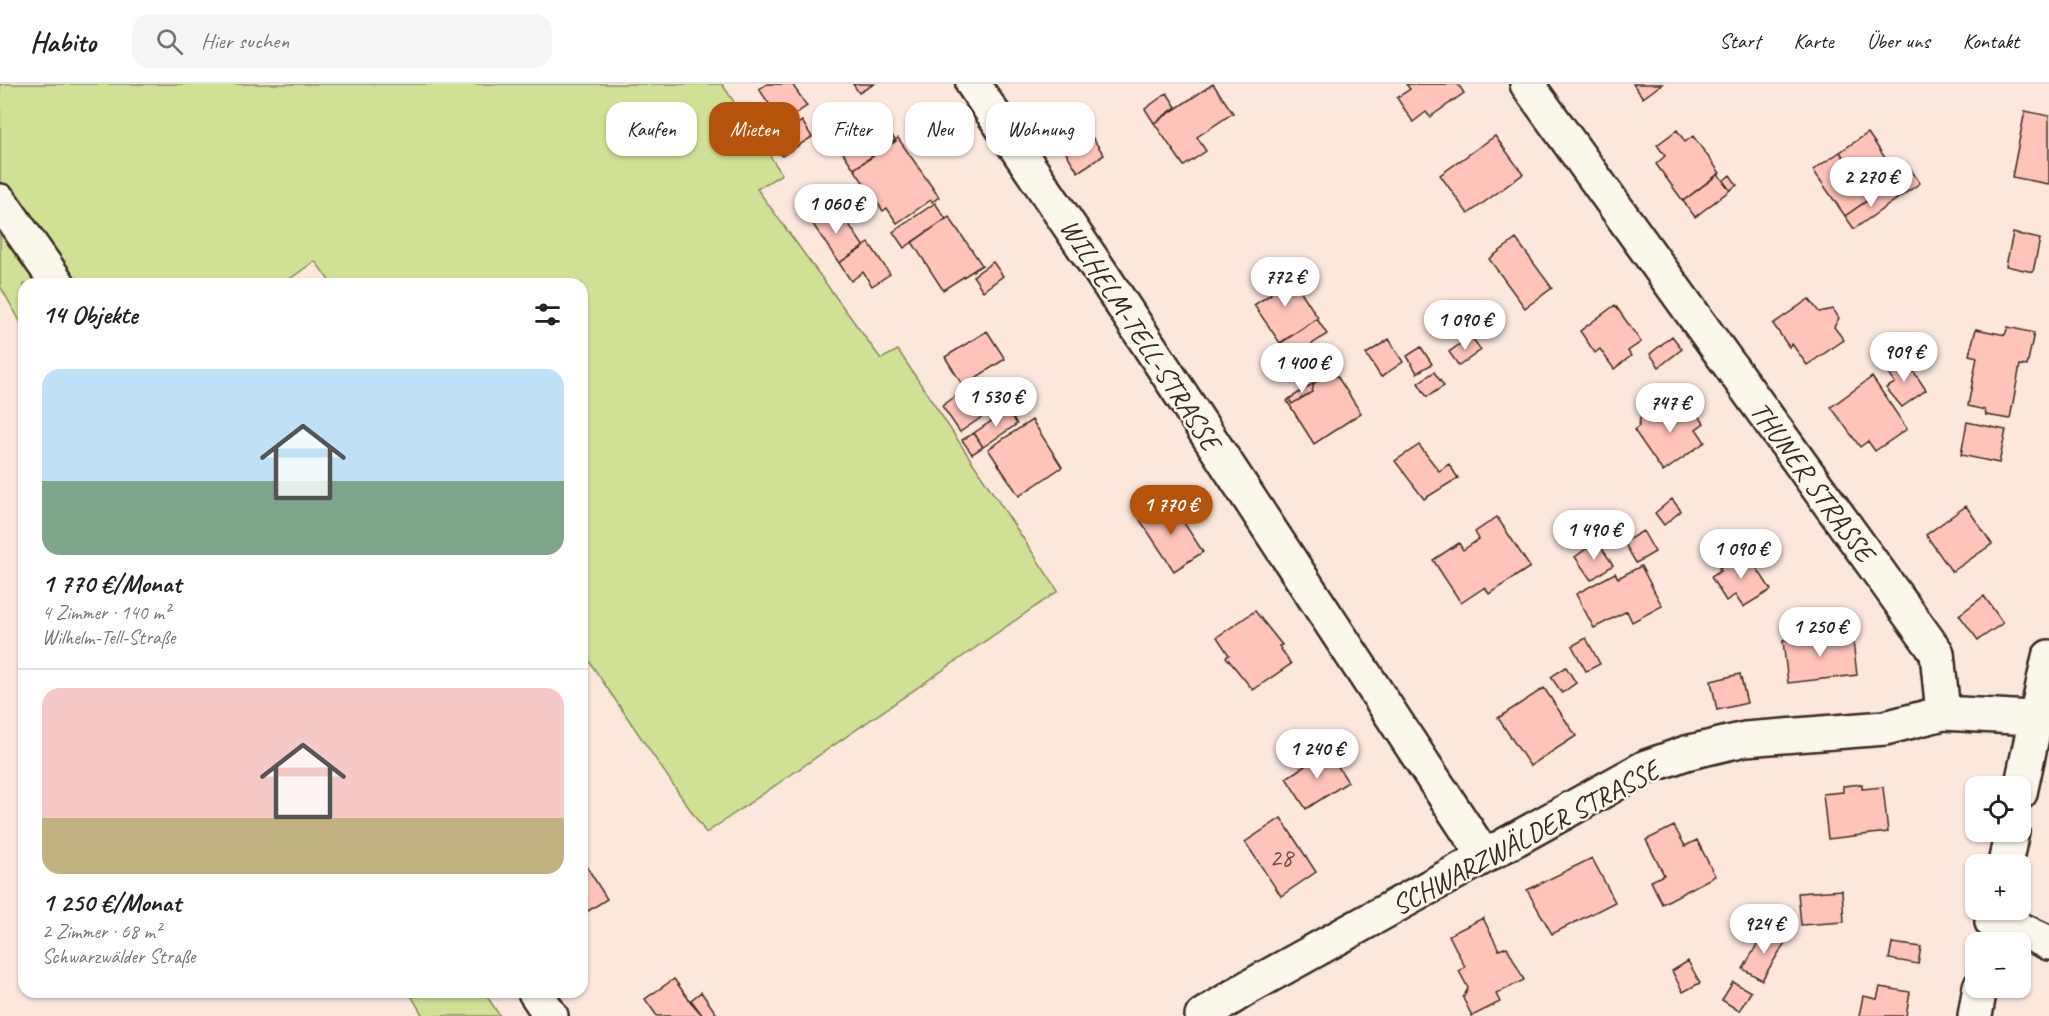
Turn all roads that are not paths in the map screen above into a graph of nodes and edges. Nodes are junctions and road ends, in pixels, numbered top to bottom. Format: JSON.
{"nodes":[{"id":1,"x":973,"y":84,"type":"edge"},
{"id":2,"x":1527,"y":84,"type":"edge"},
{"id":3,"x":0,"y":201,"type":"edge"},
{"id":4,"x":54,"y":278,"type":"edge"},
{"id":5,"x":2049,"y":657,"type":"edge"},
{"id":6,"x":1943,"y":714,"type":"junction"},
{"id":7,"x":2043,"y":718,"type":"edge"},
{"id":8,"x":2025,"y":776,"type":"edge"},
{"id":9,"x":1484,"y":856,"type":"junction"},
{"id":10,"x":1992,"y":924,"type":"edge"},
{"id":11,"x":2049,"y":943,"type":"edge"},
{"id":12,"x":539,"y":998,"type":"edge"},
{"id":13,"x":1978,"y":998,"type":"edge"},
{"id":14,"x":551,"y":1016,"type":"edge"},
{"id":15,"x":1202,"y":1016,"type":"edge"},
{"id":16,"x":1975,"y":1016,"type":"edge"}],
"edges":[{"from":1,"to":9,"type":"street","name":"WILHELM-TELL-STRASSE"},
{"from":2,"to":6,"type":"street","name":"THUNER STRASSE"},
{"from":3,"to":4,"type":"street"},
{"from":5,"to":7,"type":"street"},
{"from":6,"to":7,"type":"street","name":"SCHWARZWÄLDER STRASSE"},
{"from":6,"to":9,"type":"street","name":"SCHWARZWÄLDER STRASSE"},
{"from":7,"to":8,"type":"street"},
{"from":9,"to":15,"type":"street","name":"SCHWARZWÄLDER STRASSE"},
{"from":10,"to":11,"type":"street"},
{"from":12,"to":14,"type":"street"},
{"from":13,"to":16,"type":"street"}]}
